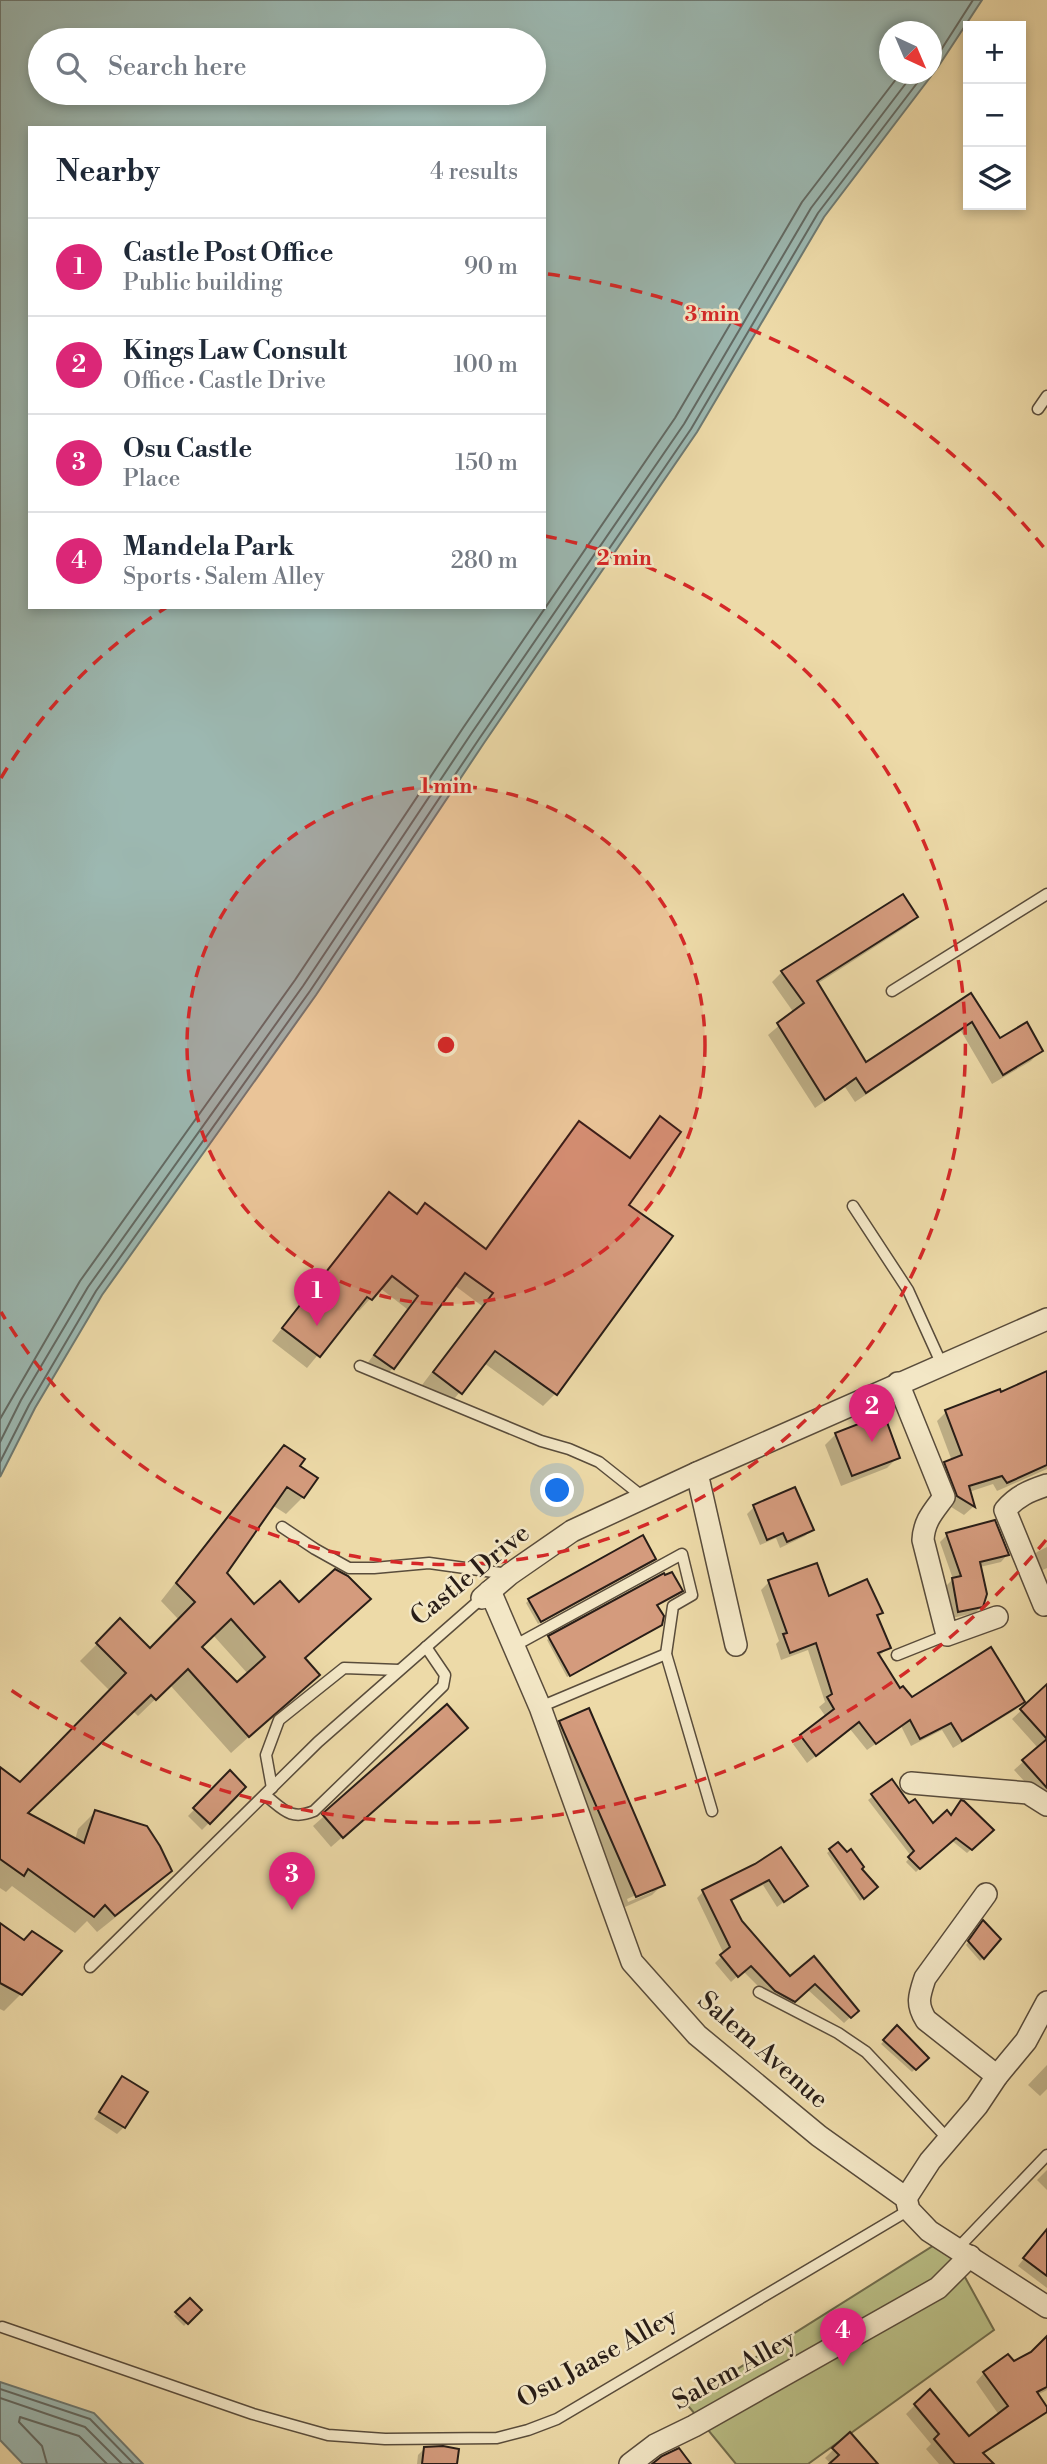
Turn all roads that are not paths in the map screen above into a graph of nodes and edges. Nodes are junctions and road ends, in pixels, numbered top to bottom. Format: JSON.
{"nodes":[{"id":1,"x":1047,"y":396,"type":"edge"},
{"id":2,"x":1038,"y":409,"type":"dead end"},
{"id":3,"x":1047,"y":894,"type":"edge"},
{"id":4,"x":892,"y":991,"type":"dead end"},
{"id":5,"x":853,"y":1206,"type":"dead end"},
{"id":6,"x":1047,"y":1319,"type":"edge"},
{"id":7,"x":942,"y":1365,"type":"junction"},
{"id":8,"x":360,"y":1366,"type":"dead end"},
{"id":9,"x":898,"y":1383,"type":"junction"},
{"id":10,"x":697,"y":1472,"type":"junction"},
{"id":11,"x":1047,"y":1485,"type":"edge"},
{"id":12,"x":643,"y":1497,"type":"junction"},
{"id":13,"x":282,"y":1527,"type":"dead end"},
{"id":14,"x":510,"y":1574,"type":"junction"},
{"id":15,"x":486,"y":1594,"type":"junction"},
{"id":16,"x":1044,"y":1605,"type":"dead end"},
{"id":17,"x":997,"y":1617,"type":"dead end"},
{"id":18,"x":947,"y":1635,"type":"junction"},
{"id":19,"x":736,"y":1645,"type":"dead end"},
{"id":20,"x":514,"y":1646,"type":"junction"},
{"id":21,"x":426,"y":1647,"type":"junction"},
{"id":22,"x":666,"y":1654,"type":"junction"},
{"id":23,"x":897,"y":1655,"type":"dead end"},
{"id":24,"x":399,"y":1670,"type":"junction"},
{"id":25,"x":540,"y":1707,"type":"junction"},
{"id":26,"x":911,"y":1783,"type":"dead end"},
{"id":27,"x":268,"y":1791,"type":"junction"},
{"id":28,"x":1047,"y":1805,"type":"edge"},
{"id":29,"x":712,"y":1811,"type":"dead end"},
{"id":30,"x":986,"y":1894,"type":"dead end"},
{"id":31,"x":90,"y":1967,"type":"dead end"},
{"id":32,"x":759,"y":1992,"type":"dead end"},
{"id":33,"x":1047,"y":2002,"type":"edge"},
{"id":34,"x":997,"y":2076,"type":"junction"},
{"id":35,"x":948,"y":2139,"type":"junction"},
{"id":36,"x":1047,"y":2155,"type":"edge"},
{"id":37,"x":908,"y":2204,"type":"junction"},
{"id":38,"x":964,"y":2252,"type":"junction"},
{"id":39,"x":1047,"y":2307,"type":"edge"},
{"id":40,"x":2,"y":2327,"type":"dead end"},
{"id":41,"x":630,"y":2464,"type":"edge"}],
"edges":[{"from":1,"to":2,"type":"lane"},
{"from":3,"to":4,"type":"lane"},
{"from":5,"to":7,"type":"lane"},
{"from":6,"to":7,"type":"street","name":"Castle Drive"},
{"from":7,"to":9,"type":"street","name":"Castle Drive"},
{"from":8,"to":12,"type":"lane"},
{"from":9,"to":10,"type":"street","name":"Castle Drive"},
{"from":9,"to":18,"type":"street"},
{"from":10,"to":12,"type":"street","name":"Castle Drive"},
{"from":10,"to":19,"type":"street"},
{"from":11,"to":16,"type":"street"},
{"from":12,"to":14,"type":"street","name":"Castle Drive"},
{"from":13,"to":14,"type":"lane"},
{"from":14,"to":15,"type":"street","name":"Castle Drive"},
{"from":15,"to":20,"type":"street","name":"Salem Avenue"},
{"from":15,"to":21,"type":"lane","name":"Castle Drive"},
{"from":17,"to":18,"type":"street"},
{"from":18,"to":23,"type":"lane"},
{"from":20,"to":22,"type":"lane"},
{"from":20,"to":25,"type":"street","name":"Salem Avenue"},
{"from":21,"to":24,"type":"lane","name":"Castle Drive"},
{"from":21,"to":27,"type":"lane"},
{"from":22,"to":25,"type":"lane"},
{"from":22,"to":29,"type":"lane"},
{"from":24,"to":27,"type":"lane","name":"Castle Drive"},
{"from":24,"to":27,"type":"lane"},
{"from":25,"to":37,"type":"street","name":"Salem Avenue"},
{"from":26,"to":28,"type":"street"},
{"from":27,"to":31,"type":"lane","name":"Castle Drive"},
{"from":30,"to":34,"type":"street"},
{"from":32,"to":35,"type":"lane"},
{"from":33,"to":34,"type":"street","name":"Osu Jaase Alley"},
{"from":34,"to":35,"type":"street","name":"Osu Jaase Alley"},
{"from":35,"to":37,"type":"street","name":"Osu Jaase Alley"},
{"from":36,"to":38,"type":"lane"},
{"from":37,"to":38,"type":"street","name":"Salem Avenue"},
{"from":37,"to":40,"type":"lane","name":"Osu Jaase Alley"},
{"from":38,"to":39,"type":"street","name":"Salem Avenue"},
{"from":38,"to":41,"type":"street","name":"Salem Alley"}]}
